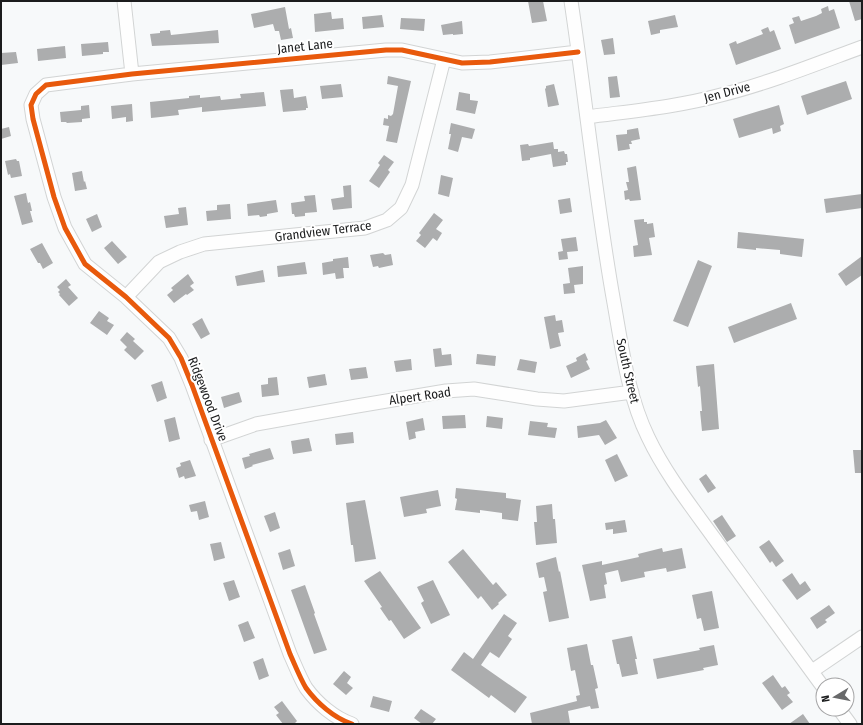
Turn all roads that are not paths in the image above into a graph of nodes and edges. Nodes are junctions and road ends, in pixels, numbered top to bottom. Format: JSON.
{"nodes":[{"id":1,"x":124,"y":1,"type":"edge"},
{"id":2,"x":570,"y":1,"type":"edge"},
{"id":3,"x":862,"y":47,"type":"edge"},
{"id":4,"x":578,"y":52,"type":"junction"},
{"id":5,"x":444,"y":59,"type":"junction"},
{"id":6,"x":132,"y":74,"type":"junction"},
{"id":7,"x":36,"y":94,"type":"joint"},
{"id":8,"x":586,"y":117,"type":"junction"},
{"id":9,"x":126,"y":297,"type":"junction"},
{"id":10,"x":632,"y":392,"type":"junction"},
{"id":11,"x":211,"y":440,"type":"junction"},
{"id":12,"x":862,"y":637,"type":"edge"},
{"id":13,"x":812,"y":671,"type":"junction"},
{"id":14,"x":816,"y":677,"type":"edge"},
{"id":15,"x":352,"y":724,"type":"edge"}],
"edges":[{"from":1,"to":6,"type":"street"},
{"from":2,"to":4,"type":"street","name":"South Street"},
{"from":3,"to":8,"type":"street","name":"Jen Drive"},
{"from":4,"to":5,"type":"street","name":"Janet Lane"},
{"from":4,"to":8,"type":"street","name":"South Street"},
{"from":5,"to":6,"type":"street","name":"Janet Lane"},
{"from":5,"to":9,"type":"street","name":"Grandview Terrace"},
{"from":6,"to":7,"type":"street","name":"Janet Lane"},
{"from":7,"to":9,"type":"street","name":"Ridgewood Drive"},
{"from":8,"to":10,"type":"street","name":"South Street"},
{"from":9,"to":11,"type":"street","name":"Ridgewood Drive"},
{"from":10,"to":11,"type":"street","name":"Alpert Road"},
{"from":10,"to":13,"type":"street","name":"South Street"},
{"from":11,"to":15,"type":"street","name":"Ridgewood Drive"},
{"from":12,"to":13,"type":"street"},
{"from":13,"to":14,"type":"street","name":"South Street"}]}
